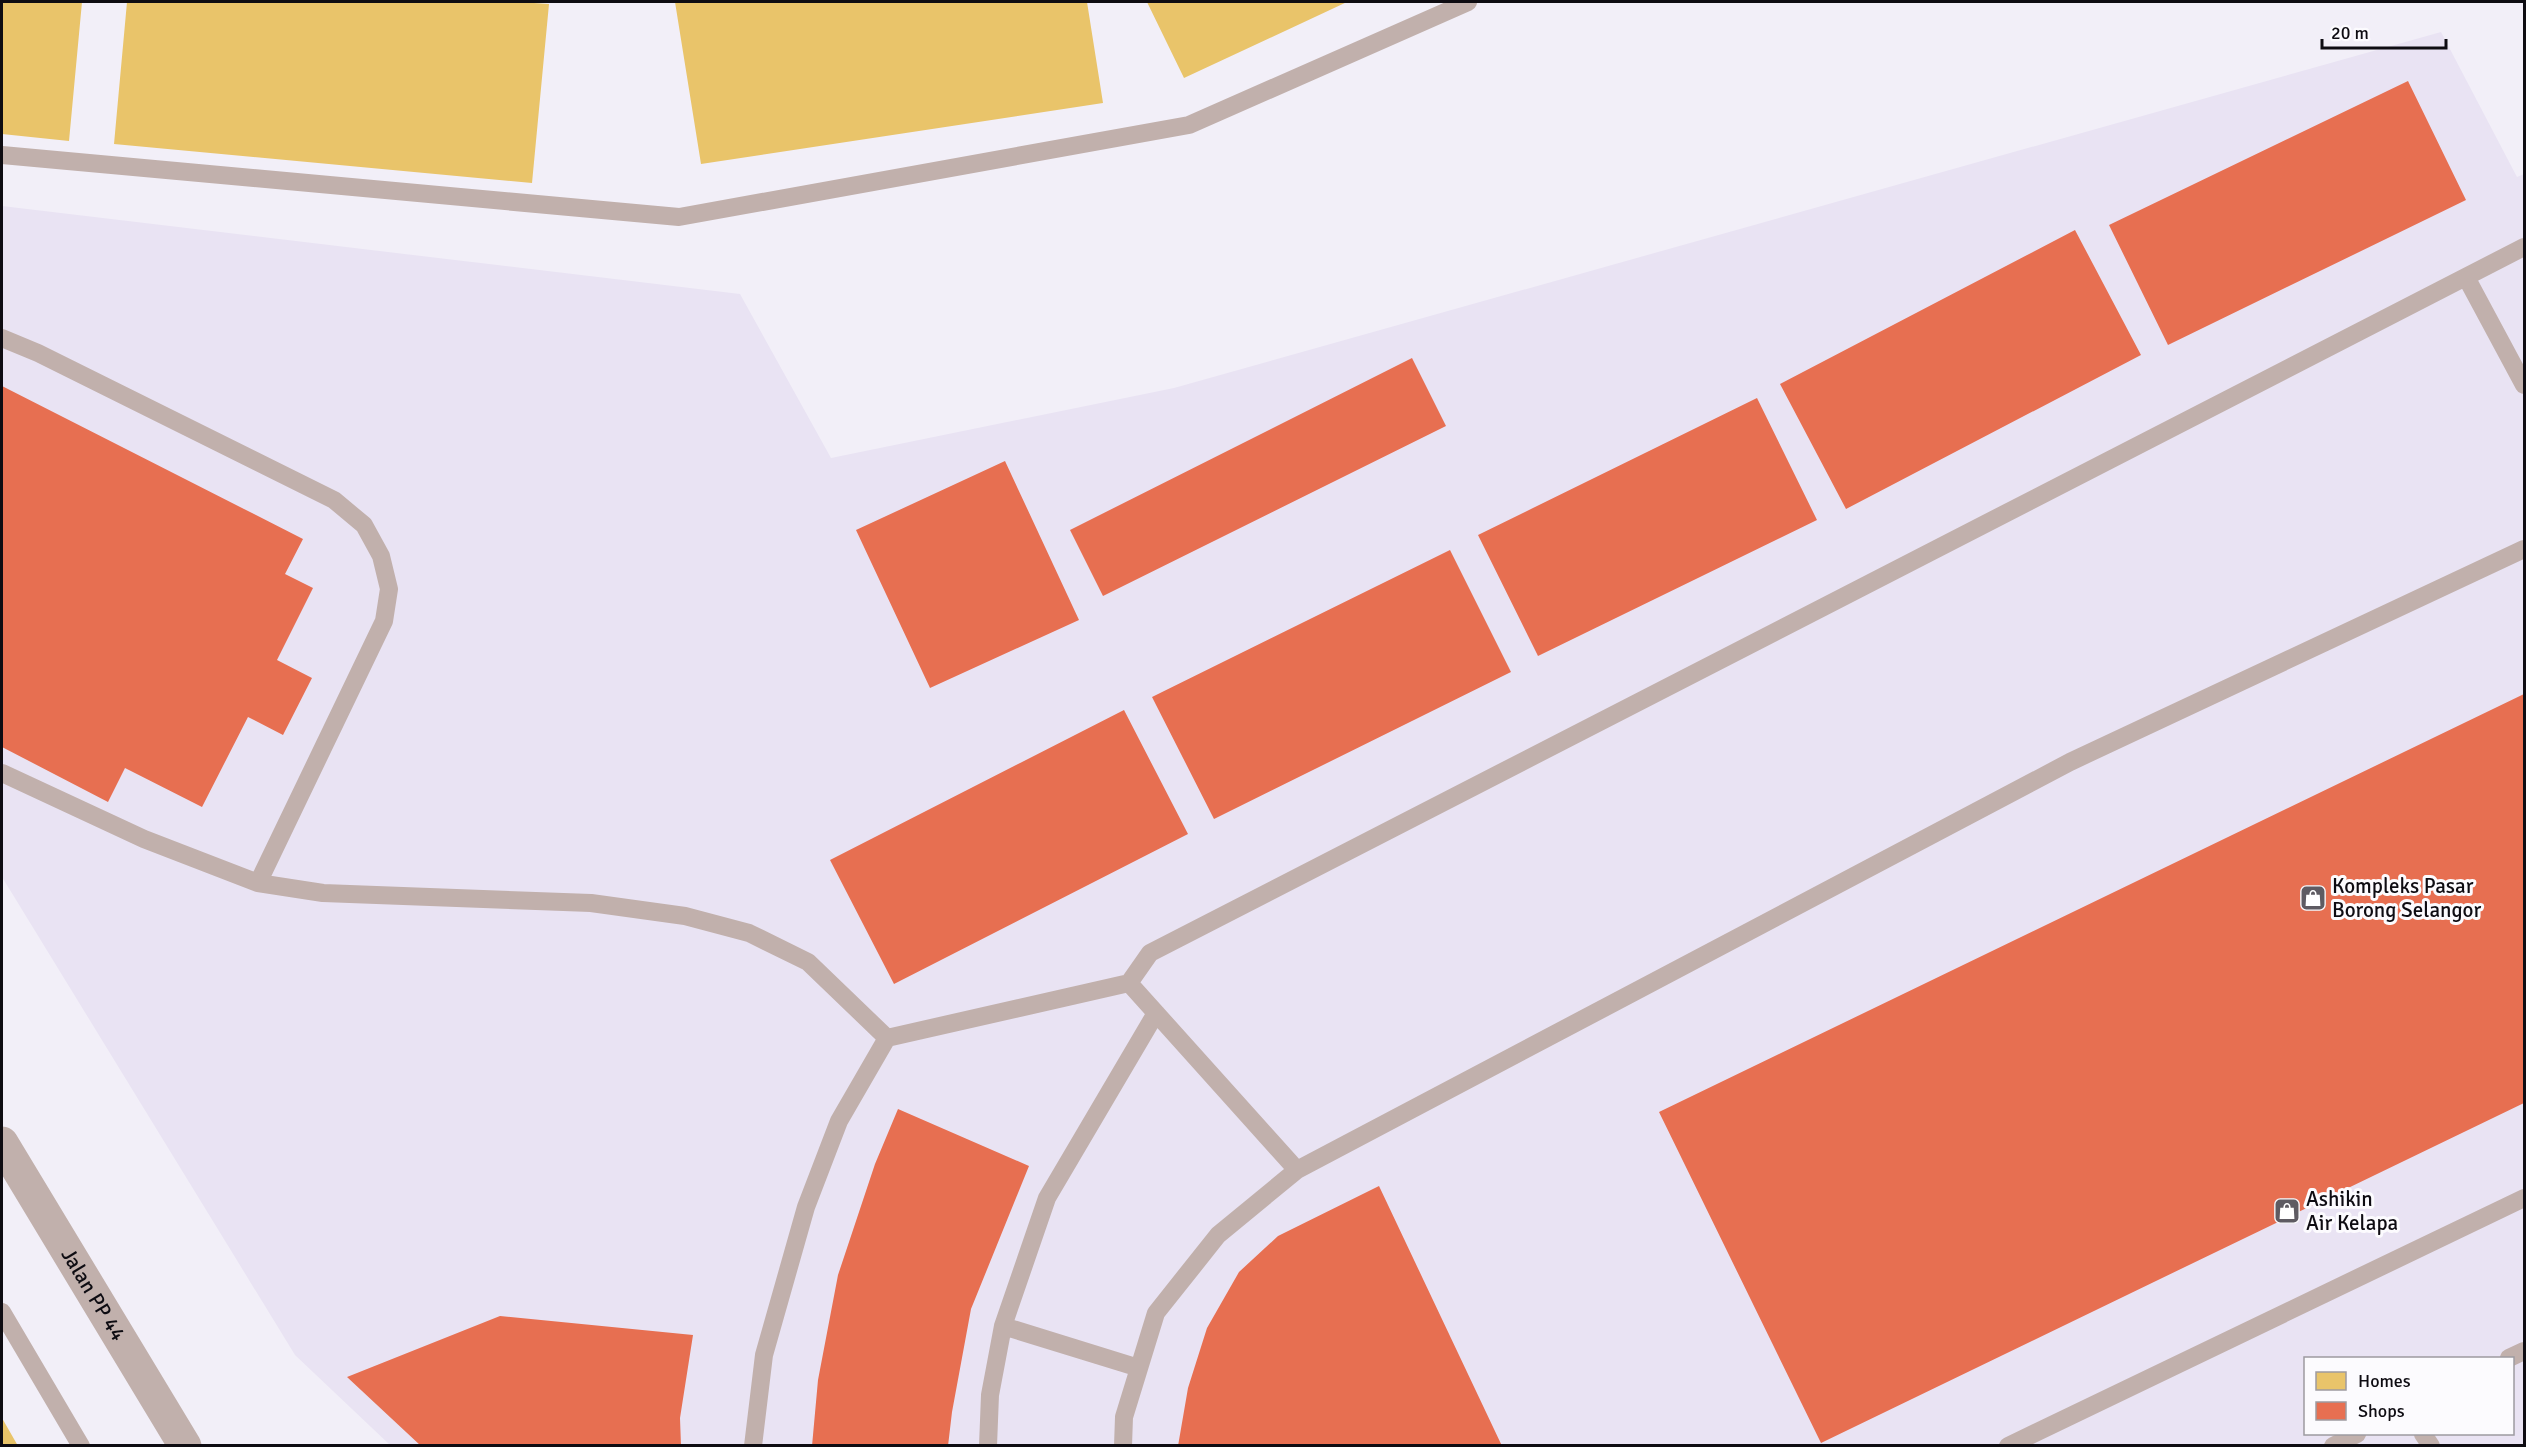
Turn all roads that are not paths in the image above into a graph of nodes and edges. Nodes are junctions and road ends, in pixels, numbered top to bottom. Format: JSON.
{"nodes":[{"id":1,"x":1468,"y":2,"type":"edge"},
{"id":2,"x":2,"y":155,"type":"edge"},
{"id":3,"x":2524,"y":247,"type":"edge"},
{"id":4,"x":2466,"y":277,"type":"junction"},
{"id":5,"x":2,"y":338,"type":"edge"},
{"id":6,"x":2524,"y":385,"type":"edge"},
{"id":7,"x":2524,"y":549,"type":"edge"},
{"id":8,"x":2,"y":772,"type":"edge"},
{"id":9,"x":258,"y":883,"type":"junction"},
{"id":10,"x":1130,"y":983,"type":"junction"},
{"id":11,"x":1156,"y":1013,"type":"junction"},
{"id":12,"x":887,"y":1038,"type":"junction"},
{"id":13,"x":2,"y":1143,"type":"edge"},
{"id":14,"x":1297,"y":1170,"type":"junction"},
{"id":15,"x":2524,"y":1198,"type":"edge"},
{"id":16,"x":2,"y":1312,"type":"edge"},
{"id":17,"x":1003,"y":1326,"type":"junction"},
{"id":18,"x":1139,"y":1368,"type":"junction"},
{"id":19,"x":2355,"y":1435,"type":"edge"},
{"id":20,"x":81,"y":1446,"type":"edge"},
{"id":21,"x":185,"y":1446,"type":"edge"},
{"id":22,"x":753,"y":1446,"type":"edge"},
{"id":23,"x":988,"y":1446,"type":"edge"},
{"id":24,"x":1123,"y":1446,"type":"edge"},
{"id":25,"x":2008,"y":1446,"type":"edge"},
{"id":26,"x":2333,"y":1446,"type":"edge"}],
"edges":[{"from":1,"to":2,"type":"lane"},
{"from":3,"to":4,"type":"lane"},
{"from":4,"to":6,"type":"lane"},
{"from":4,"to":10,"type":"lane"},
{"from":5,"to":9,"type":"lane"},
{"from":7,"to":14,"type":"lane"},
{"from":8,"to":9,"type":"lane"},
{"from":9,"to":12,"type":"lane"},
{"from":10,"to":11,"type":"lane"},
{"from":10,"to":12,"type":"lane"},
{"from":11,"to":14,"type":"lane"},
{"from":11,"to":17,"type":"lane"},
{"from":12,"to":22,"type":"lane"},
{"from":13,"to":21,"type":"street","name":"Jalan PP 44"},
{"from":14,"to":18,"type":"lane"},
{"from":15,"to":25,"type":"lane"},
{"from":16,"to":20,"type":"lane"},
{"from":17,"to":18,"type":"lane"},
{"from":17,"to":23,"type":"lane"},
{"from":18,"to":24,"type":"lane"},
{"from":19,"to":26,"type":"lane"}]}
